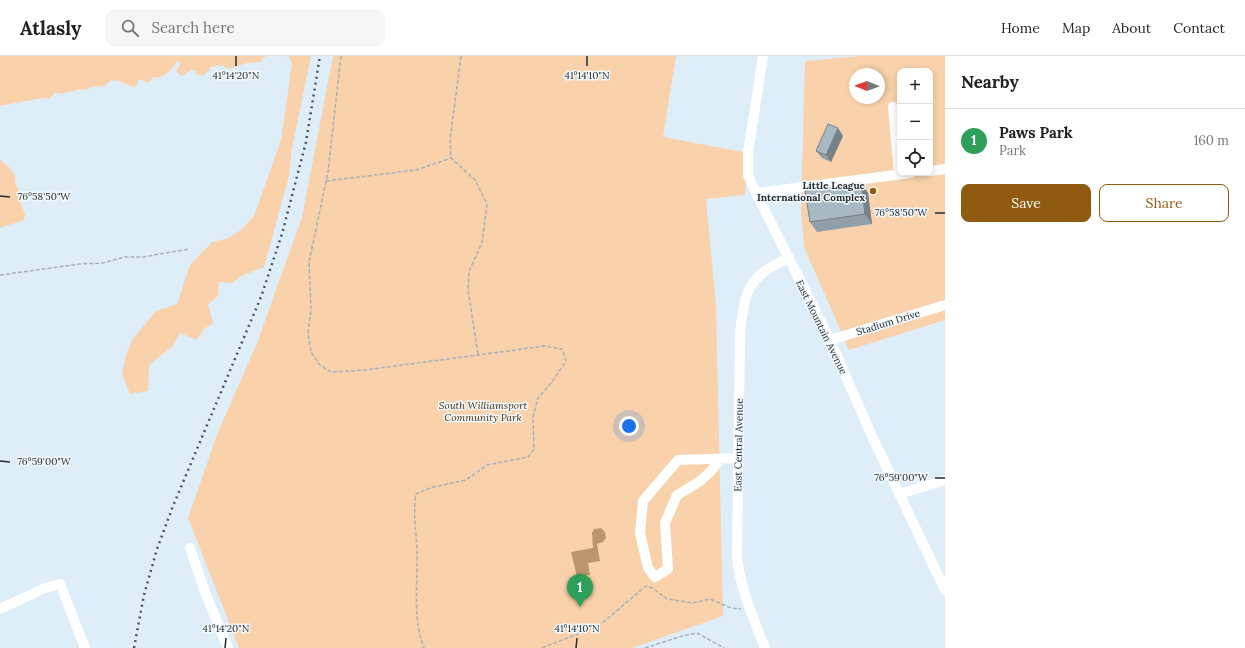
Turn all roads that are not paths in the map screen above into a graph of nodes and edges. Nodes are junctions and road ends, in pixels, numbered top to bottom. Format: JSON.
{"nodes":[{"id":1,"x":763,"y":56,"type":"edge"},
{"id":2,"x":893,"y":107,"type":"dead end"},
{"id":3,"x":897,"y":152,"type":"edge"},
{"id":4,"x":945,"y":169,"type":"edge"},
{"id":5,"x":933,"y":171,"type":"edge"},
{"id":6,"x":897,"y":174,"type":"edge"},
{"id":7,"x":756,"y":194,"type":"junction"},
{"id":8,"x":789,"y":258,"type":"junction"},
{"id":9,"x":945,"y":305,"type":"edge"},
{"id":10,"x":830,"y":340,"type":"junction"},
{"id":11,"x":738,"y":458,"type":"junction"},
{"id":12,"x":720,"y":459,"type":"junction"},
{"id":13,"x":945,"y":480,"type":"edge"},
{"id":14,"x":899,"y":494,"type":"junction"},
{"id":15,"x":190,"y":548,"type":"dead end"},
{"id":16,"x":945,"y":590,"type":"edge"},
{"id":17,"x":0,"y":609,"type":"edge"},
{"id":18,"x":85,"y":648,"type":"edge"},
{"id":19,"x":228,"y":648,"type":"edge"},
{"id":20,"x":764,"y":648,"type":"edge"}],
"edges":[{"from":1,"to":7,"type":"street","name":"East Mountain Avenue"},
{"from":2,"to":3,"type":"street"},
{"from":4,"to":5,"type":"street"},
{"from":6,"to":7,"type":"street"},
{"from":7,"to":8,"type":"street","name":"East Mountain Avenue"},
{"from":8,"to":10,"type":"street","name":"East Mountain Avenue"},
{"from":8,"to":11,"type":"street","name":"East Central Avenue"},
{"from":9,"to":10,"type":"street","name":"Stadium Drive"},
{"from":10,"to":14,"type":"street","name":"East Mountain Avenue"},
{"from":11,"to":12,"type":"street"},
{"from":11,"to":20,"type":"street","name":"East Central Avenue"},
{"from":12,"to":12,"type":"street"},
{"from":13,"to":14,"type":"street"},
{"from":14,"to":16,"type":"street","name":"East Mountain Avenue"},
{"from":15,"to":19,"type":"street"},
{"from":17,"to":18,"type":"street"}]}
